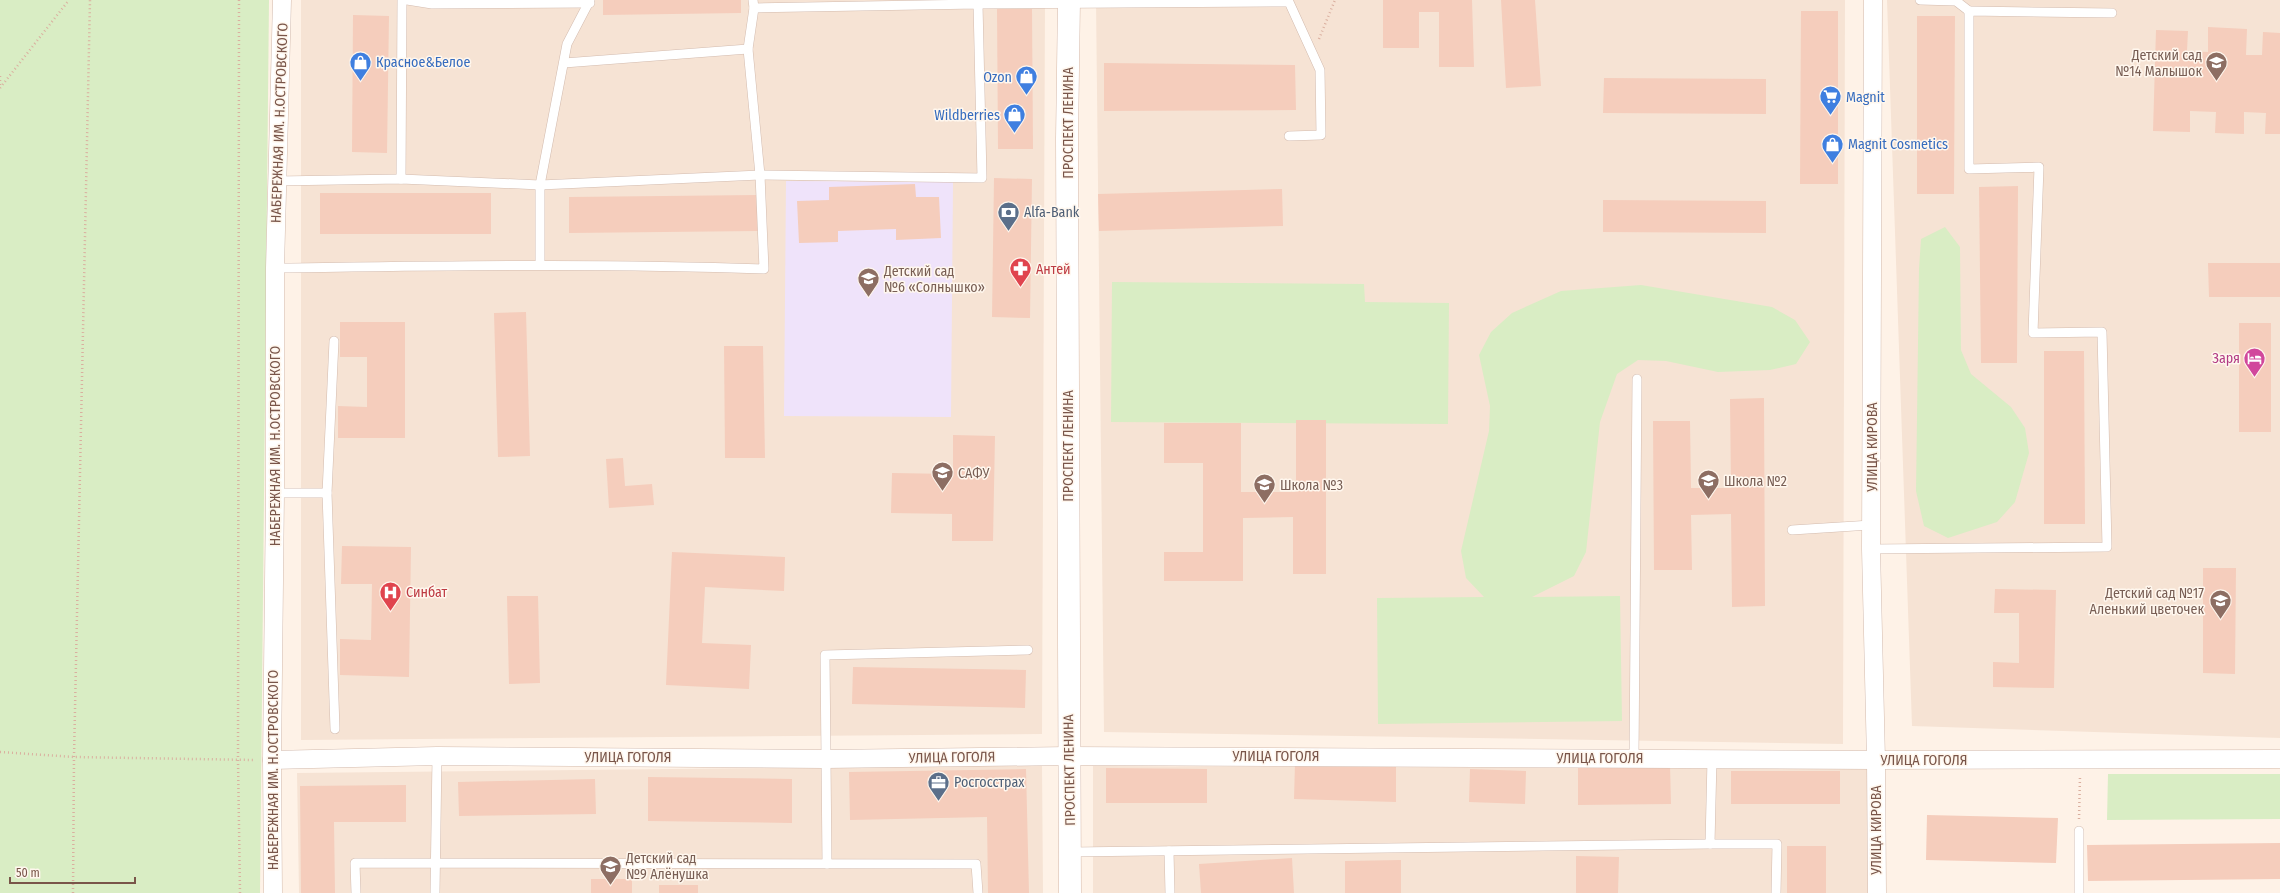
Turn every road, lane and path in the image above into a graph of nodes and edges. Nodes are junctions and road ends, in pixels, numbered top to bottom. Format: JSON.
{"nodes":[{"id":1,"x":69,"y":0,"type":"edge"},
{"id":2,"x":90,"y":0,"type":"edge"},
{"id":3,"x":239,"y":0,"type":"edge"},
{"id":4,"x":282,"y":0,"type":"edge"},
{"id":5,"x":402,"y":0,"type":"edge"},
{"id":6,"x":407,"y":0,"type":"edge"},
{"id":7,"x":1335,"y":0,"type":"edge"},
{"id":8,"x":1873,"y":0,"type":"edge"},
{"id":9,"x":1920,"y":0,"type":"edge"},
{"id":10,"x":1289,"y":1,"type":"edge"},
{"id":11,"x":590,"y":2,"type":"edge"},
{"id":12,"x":1069,"y":2,"type":"edge"},
{"id":13,"x":753,"y":4,"type":"edge"},
{"id":14,"x":978,"y":4,"type":"junction"},
{"id":15,"x":1969,"y":11,"type":"junction"},
{"id":16,"x":2112,"y":13,"type":"dead end"},
{"id":17,"x":748,"y":49,"type":"junction"},
{"id":18,"x":1313,"y":54,"type":"junction"},
{"id":19,"x":564,"y":63,"type":"junction"},
{"id":20,"x":0,"y":76,"type":"edge"},
{"id":21,"x":0,"y":88,"type":"edge"},
{"id":22,"x":1289,"y":136,"type":"dead end"},
{"id":23,"x":760,"y":175,"type":"junction"},
{"id":24,"x":401,"y":179,"type":"junction"},
{"id":25,"x":276,"y":182,"type":"junction"},
{"id":26,"x":540,"y":185,"type":"junction"},
{"id":27,"x":540,"y":265,"type":"junction"},
{"id":28,"x":275,"y":268,"type":"junction"},
{"id":29,"x":334,"y":341,"type":"dead end"},
{"id":30,"x":1637,"y":379,"type":"dead end"},
{"id":31,"x":276,"y":493,"type":"junction"},
{"id":32,"x":327,"y":493,"type":"junction"},
{"id":33,"x":1871,"y":525,"type":"junction"},
{"id":34,"x":1792,"y":530,"type":"dead end"},
{"id":35,"x":1871,"y":549,"type":"junction"},
{"id":36,"x":1028,"y":650,"type":"dead end"},
{"id":37,"x":335,"y":729,"type":"dead end"},
{"id":38,"x":0,"y":752,"type":"edge"},
{"id":39,"x":437,"y":756,"type":"junction"},
{"id":40,"x":1068,"y":756,"type":"junction"},
{"id":41,"x":74,"y":757,"type":"junction"},
{"id":42,"x":1634,"y":758,"type":"junction"},
{"id":43,"x":1712,"y":758,"type":"junction"},
{"id":44,"x":825,"y":759,"type":"junction"},
{"id":45,"x":2080,"y":759,"type":"junction"},
{"id":46,"x":2280,"y":759,"type":"edge"},
{"id":47,"x":238,"y":760,"type":"junction"},
{"id":48,"x":272,"y":760,"type":"junction"},
{"id":49,"x":1876,"y":760,"type":"junction"},
{"id":50,"x":2079,"y":831,"type":"joint"},
{"id":51,"x":1710,"y":844,"type":"junction"},
{"id":52,"x":1169,"y":850,"type":"junction"},
{"id":53,"x":1070,"y":852,"type":"junction"},
{"id":54,"x":436,"y":863,"type":"junction"},
{"id":55,"x":827,"y":864,"type":"junction"},
{"id":56,"x":74,"y":893,"type":"edge"},
{"id":57,"x":240,"y":893,"type":"edge"},
{"id":58,"x":273,"y":893,"type":"edge"},
{"id":59,"x":356,"y":893,"type":"edge"},
{"id":60,"x":434,"y":893,"type":"edge"},
{"id":61,"x":978,"y":893,"type":"edge"},
{"id":62,"x":1070,"y":893,"type":"edge"},
{"id":63,"x":1170,"y":893,"type":"edge"},
{"id":64,"x":1776,"y":893,"type":"edge"},
{"id":65,"x":1876,"y":893,"type":"edge"},
{"id":66,"x":2078,"y":893,"type":"edge"}],
"edges":[{"from":1,"to":21,"type":"path"},
{"from":2,"to":41,"type":"path"},
{"from":3,"to":47,"type":"path"},
{"from":4,"to":25,"type":"street","name":"НАБЕРЕЖНАЯ ИМ. Н.ОСТРОВСКОГО"},
{"from":5,"to":24,"type":"lane"},
{"from":6,"to":11,"type":"lane"},
{"from":7,"to":18,"type":"path"},
{"from":8,"to":33,"type":"street","name":"УЛИЦА КИРОВА"},
{"from":9,"to":15,"type":"lane"},
{"from":10,"to":12,"type":"lane"},
{"from":10,"to":18,"type":"lane"},
{"from":11,"to":19,"type":"lane"},
{"from":12,"to":14,"type":"lane"},
{"from":12,"to":40,"type":"street","name":"ПРОСПЕКТ ЛЕНИНА"},
{"from":13,"to":14,"type":"lane"},
{"from":13,"to":17,"type":"lane"},
{"from":14,"to":23,"type":"lane"},
{"from":15,"to":16,"type":"lane"},
{"from":15,"to":35,"type":"lane"},
{"from":17,"to":19,"type":"lane"},
{"from":17,"to":23,"type":"lane"},
{"from":18,"to":22,"type":"lane"},
{"from":19,"to":26,"type":"lane"},
{"from":20,"to":21,"type":"path"},
{"from":23,"to":26,"type":"lane"},
{"from":23,"to":27,"type":"lane"},
{"from":24,"to":25,"type":"lane"},
{"from":24,"to":26,"type":"lane"},
{"from":25,"to":28,"type":"street","name":"НАБЕРЕЖНАЯ ИМ. Н.ОСТРОВСКОГО"},
{"from":26,"to":27,"type":"lane"},
{"from":27,"to":28,"type":"lane"},
{"from":28,"to":31,"type":"street","name":"НАБЕРЕЖНАЯ ИМ. Н.ОСТРОВСКОГО"},
{"from":29,"to":32,"type":"lane"},
{"from":30,"to":42,"type":"lane"},
{"from":31,"to":32,"type":"lane"},
{"from":31,"to":48,"type":"street","name":"НАБЕРЕЖНАЯ ИМ. Н.ОСТРОВСКОГО"},
{"from":32,"to":37,"type":"lane"},
{"from":33,"to":34,"type":"lane"},
{"from":33,"to":35,"type":"street","name":"УЛИЦА КИРОВА"},
{"from":35,"to":49,"type":"street","name":"УЛИЦА КИРОВА"},
{"from":36,"to":44,"type":"lane"},
{"from":38,"to":41,"type":"path"},
{"from":39,"to":44,"type":"street","name":"УЛИЦА ГОГОЛЯ"},
{"from":39,"to":48,"type":"street","name":"УЛИЦА ГОГОЛЯ"},
{"from":39,"to":54,"type":"lane"},
{"from":40,"to":42,"type":"street","name":"УЛИЦА ГОГОЛЯ"},
{"from":40,"to":44,"type":"street","name":"УЛИЦА ГОГОЛЯ"},
{"from":40,"to":53,"type":"street","name":"ПРОСПЕКТ ЛЕНИНА"},
{"from":41,"to":47,"type":"path"},
{"from":41,"to":56,"type":"path"},
{"from":42,"to":43,"type":"street","name":"УЛИЦА ГОГОЛЯ"},
{"from":43,"to":49,"type":"street","name":"УЛИЦА ГОГОЛЯ"},
{"from":43,"to":51,"type":"lane"},
{"from":44,"to":55,"type":"lane"},
{"from":45,"to":46,"type":"street","name":"УЛИЦА ГОГОЛЯ"},
{"from":45,"to":49,"type":"street","name":"УЛИЦА ГОГОЛЯ"},
{"from":45,"to":50,"type":"path"},
{"from":47,"to":48,"type":"path"},
{"from":47,"to":57,"type":"path"},
{"from":48,"to":58,"type":"street","name":"НАБЕРЕЖНАЯ ИМ. Н.ОСТРОВСКОГО"},
{"from":49,"to":65,"type":"street","name":"УЛИЦА КИРОВА"},
{"from":50,"to":66,"type":"lane"},
{"from":51,"to":52,"type":"lane"},
{"from":51,"to":64,"type":"lane"},
{"from":52,"to":53,"type":"lane"},
{"from":52,"to":63,"type":"lane"},
{"from":53,"to":62,"type":"street","name":"ПРОСПЕКТ ЛЕНИНА"},
{"from":54,"to":55,"type":"lane"},
{"from":54,"to":59,"type":"lane"},
{"from":54,"to":60,"type":"lane"},
{"from":55,"to":61,"type":"lane"}]}
